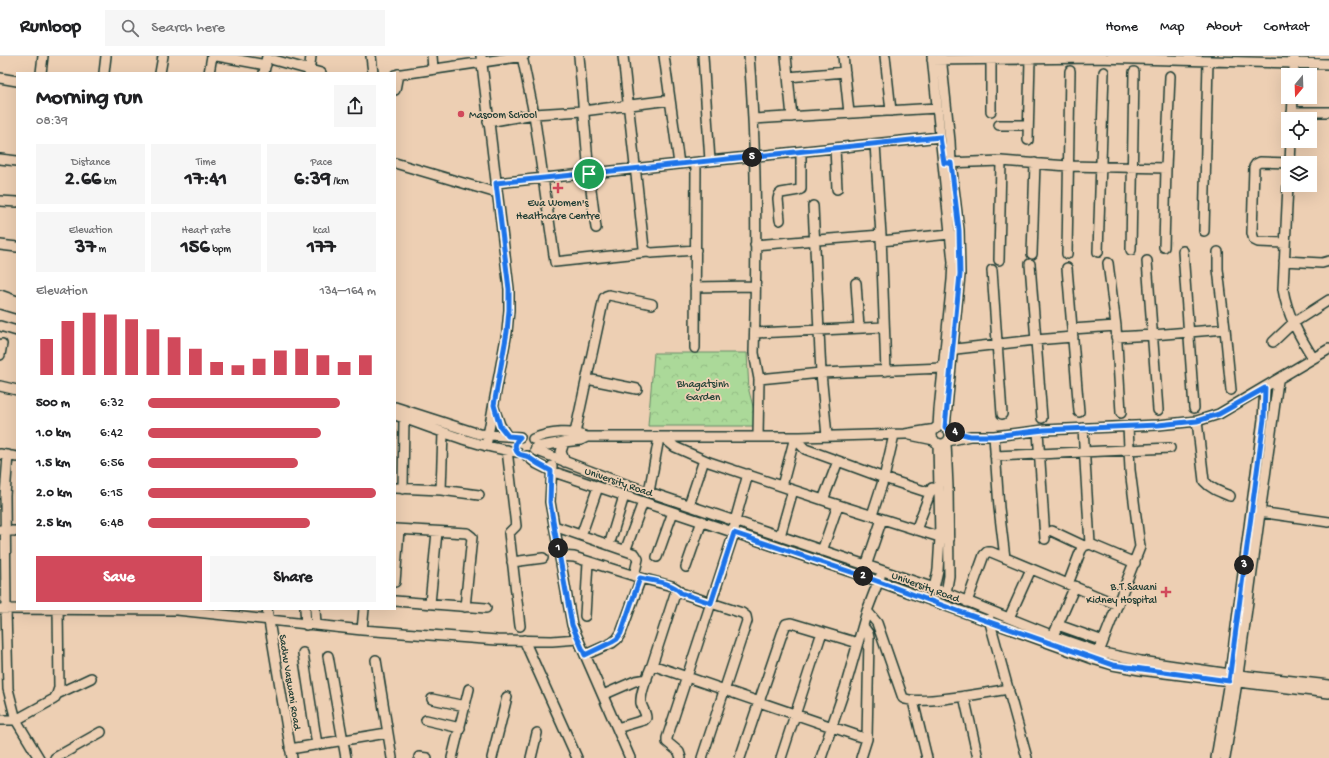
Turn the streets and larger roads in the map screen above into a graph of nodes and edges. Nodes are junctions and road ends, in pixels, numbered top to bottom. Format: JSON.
{"nodes":[{"id":1,"x":43,"y":56,"type":"edge"},
{"id":2,"x":106,"y":56,"type":"edge"},
{"id":3,"x":163,"y":56,"type":"edge"},
{"id":4,"x":212,"y":56,"type":"edge"},
{"id":5,"x":217,"y":56,"type":"edge"},
{"id":6,"x":311,"y":56,"type":"edge"},
{"id":7,"x":372,"y":56,"type":"edge"},
{"id":8,"x":432,"y":56,"type":"edge"},
{"id":9,"x":523,"y":56,"type":"edge"},
{"id":10,"x":579,"y":56,"type":"edge"},
{"id":11,"x":623,"y":56,"type":"edge"},
{"id":12,"x":664,"y":56,"type":"edge"},
{"id":13,"x":703,"y":56,"type":"edge"},
{"id":14,"x":749,"y":56,"type":"edge"},
{"id":15,"x":786,"y":56,"type":"edge"},
{"id":16,"x":843,"y":56,"type":"edge"},
{"id":17,"x":885,"y":56,"type":"edge"},
{"id":18,"x":936,"y":58,"type":"edge"},
{"id":19,"x":481,"y":59,"type":"edge"},
{"id":20,"x":991,"y":59,"type":"junction"},
{"id":21,"x":1030,"y":59,"type":"junction"},
{"id":22,"x":1248,"y":59,"type":"edge"},
{"id":23,"x":1294,"y":60,"type":"edge"},
{"id":24,"x":1208,"y":61,"type":"junction"},
{"id":25,"x":268,"y":64,"type":"edge"},
{"id":26,"x":1329,"y":64,"type":"edge"},
{"id":27,"x":433,"y":69,"type":"junction"},
{"id":28,"x":1070,"y":71,"type":"dead end"},
{"id":29,"x":41,"y":72,"type":"edge"},
{"id":30,"x":104,"y":72,"type":"edge"},
{"id":31,"x":160,"y":72,"type":"edge"},
{"id":32,"x":209,"y":72,"type":"edge"},
{"id":33,"x":309,"y":72,"type":"edge"},
{"id":34,"x":373,"y":72,"type":"edge"},
{"id":35,"x":845,"y":72,"type":"junction"},
{"id":36,"x":1104,"y":72,"type":"dead end"},
{"id":37,"x":1134,"y":72,"type":"dead end"},
{"id":38,"x":397,"y":74,"type":"edge"},
{"id":39,"x":1170,"y":76,"type":"dead end"},
{"id":40,"x":788,"y":77,"type":"junction"},
{"id":41,"x":0,"y":78,"type":"edge"},
{"id":42,"x":16,"y":81,"type":"edge"},
{"id":43,"x":670,"y":100,"type":"junction"},
{"id":44,"x":629,"y":104,"type":"junction"},
{"id":45,"x":937,"y":108,"type":"junction"},
{"id":46,"x":583,"y":111,"type":"junction"},
{"id":47,"x":891,"y":111,"type":"junction"},
{"id":48,"x":991,"y":111,"type":"dead end"},
{"id":49,"x":1329,"y":112,"type":"edge"},
{"id":50,"x":849,"y":113,"type":"junction"},
{"id":51,"x":1317,"y":113,"type":"edge"},
{"id":52,"x":534,"y":114,"type":"junction"},
{"id":53,"x":792,"y":117,"type":"junction"},
{"id":54,"x":754,"y":119,"type":"junction"},
{"id":55,"x":488,"y":122,"type":"junction"},
{"id":56,"x":999,"y":125,"type":"dead end"},
{"id":57,"x":1028,"y":125,"type":"junction"},
{"id":58,"x":940,"y":137,"type":"junction"},
{"id":59,"x":1028,"y":140,"type":"dead end"},
{"id":60,"x":875,"y":144,"type":"junction"},
{"id":61,"x":835,"y":148,"type":"junction"},
{"id":62,"x":801,"y":152,"type":"junction"},
{"id":63,"x":755,"y":156,"type":"junction"},
{"id":64,"x":0,"y":159,"type":"edge"},
{"id":65,"x":16,"y":161,"type":"edge"},
{"id":66,"x":710,"y":161,"type":"junction"},
{"id":67,"x":1001,"y":161,"type":"junction"},
{"id":68,"x":396,"y":162,"type":"edge"},
{"id":69,"x":696,"y":163,"type":"junction"},
{"id":70,"x":947,"y":163,"type":"junction"},
{"id":71,"x":1035,"y":163,"type":"junction"},
{"id":72,"x":1281,"y":163,"type":"edge"},
{"id":73,"x":679,"y":164,"type":"junction"},
{"id":74,"x":1068,"y":166,"type":"junction"},
{"id":75,"x":1100,"y":167,"type":"junction"},
{"id":76,"x":1133,"y":168,"type":"junction"},
{"id":77,"x":1166,"y":168,"type":"junction"},
{"id":78,"x":636,"y":169,"type":"junction"},
{"id":79,"x":589,"y":174,"type":"junction"},
{"id":80,"x":542,"y":178,"type":"junction"},
{"id":81,"x":496,"y":183,"type":"junction"},
{"id":82,"x":837,"y":189,"type":"dead end"},
{"id":83,"x":1288,"y":192,"type":"edge"},
{"id":84,"x":497,"y":193,"type":"junction"},
{"id":85,"x":0,"y":201,"type":"edge"},
{"id":86,"x":16,"y":202,"type":"edge"},
{"id":87,"x":813,"y":206,"type":"dead end"},
{"id":88,"x":780,"y":220,"type":"dead end"},
{"id":89,"x":596,"y":228,"type":"dead end"},
{"id":90,"x":1204,"y":231,"type":"dead end"},
{"id":91,"x":950,"y":234,"type":"junction"},
{"id":92,"x":881,"y":238,"type":"junction"},
{"id":93,"x":815,"y":240,"type":"junction"},
{"id":94,"x":1285,"y":243,"type":"junction"},
{"id":95,"x":0,"y":245,"type":"edge"},
{"id":96,"x":755,"y":245,"type":"junction"},
{"id":97,"x":16,"y":247,"type":"edge"},
{"id":98,"x":1164,"y":247,"type":"dead end"},
{"id":99,"x":696,"y":250,"type":"junction"},
{"id":100,"x":1131,"y":250,"type":"dead end"},
{"id":101,"x":1183,"y":251,"type":"dead end"},
{"id":102,"x":648,"y":252,"type":"junction"},
{"id":103,"x":1098,"y":252,"type":"dead end"},
{"id":104,"x":1218,"y":252,"type":"dead end"},
{"id":105,"x":1032,"y":254,"type":"dead end"},
{"id":106,"x":1066,"y":254,"type":"dead end"},
{"id":107,"x":999,"y":260,"type":"dead end"},
{"id":108,"x":1284,"y":260,"type":"junction"},
{"id":109,"x":1147,"y":261,"type":"dead end"},
{"id":110,"x":1329,"y":261,"type":"edge"},
{"id":111,"x":1108,"y":263,"type":"dead end"},
{"id":112,"x":1030,"y":264,"type":"dead end"},
{"id":113,"x":1067,"y":268,"type":"dead end"},
{"id":114,"x":992,"y":270,"type":"dead end"},
{"id":115,"x":856,"y":283,"type":"dead end"},
{"id":116,"x":755,"y":286,"type":"junction"},
{"id":117,"x":696,"y":287,"type":"junction"},
{"id":118,"x":0,"y":295,"type":"edge"},
{"id":119,"x":1329,"y":300,"type":"edge"},
{"id":120,"x":16,"y":303,"type":"edge"},
{"id":121,"x":0,"y":304,"type":"edge"},
{"id":122,"x":16,"y":304,"type":"edge"},
{"id":123,"x":652,"y":304,"type":"dead end"},
{"id":124,"x":1293,"y":323,"type":"junction"},
{"id":125,"x":0,"y":326,"type":"edge"},
{"id":126,"x":1116,"y":326,"type":"junction"},
{"id":127,"x":884,"y":327,"type":"junction"},
{"id":128,"x":859,"y":328,"type":"junction"},
{"id":129,"x":1226,"y":329,"type":"junction"},
{"id":130,"x":819,"y":330,"type":"junction"},
{"id":131,"x":16,"y":331,"type":"edge"},
{"id":132,"x":1189,"y":332,"type":"junction"},
{"id":133,"x":755,"y":333,"type":"junction"},
{"id":134,"x":1073,"y":333,"type":"junction"},
{"id":135,"x":1153,"y":335,"type":"junction"},
{"id":136,"x":1116,"y":337,"type":"junction"},
{"id":137,"x":1035,"y":340,"type":"junction"},
{"id":138,"x":1273,"y":342,"type":"dead end"},
{"id":139,"x":2,"y":344,"type":"dead end"},
{"id":140,"x":997,"y":344,"type":"junction"},
{"id":141,"x":695,"y":348,"type":"dead end"},
{"id":142,"x":1329,"y":349,"type":"edge"},
{"id":143,"x":949,"y":350,"type":"junction"},
{"id":144,"x":0,"y":355,"type":"edge"},
{"id":145,"x":1313,"y":358,"type":"junction"},
{"id":146,"x":943,"y":368,"type":"junction"},
{"id":147,"x":886,"y":371,"type":"junction"},
{"id":148,"x":821,"y":373,"type":"junction"},
{"id":149,"x":587,"y":379,"type":"junction"},
{"id":150,"x":759,"y":379,"type":"junction"},
{"id":151,"x":1278,"y":381,"type":"junction"},
{"id":152,"x":0,"y":386,"type":"edge"},
{"id":153,"x":1265,"y":388,"type":"junction"},
{"id":154,"x":637,"y":389,"type":"dead end"},
{"id":155,"x":16,"y":390,"type":"edge"},
{"id":156,"x":1231,"y":390,"type":"dead end"},
{"id":157,"x":494,"y":405,"type":"junction"},
{"id":158,"x":396,"y":407,"type":"edge"},
{"id":159,"x":1194,"y":408,"type":"dead end"},
{"id":160,"x":1158,"y":410,"type":"dead end"},
{"id":161,"x":1079,"y":412,"type":"dead end"},
{"id":162,"x":1121,"y":413,"type":"dead end"},
{"id":163,"x":1002,"y":414,"type":"dead end"},
{"id":164,"x":396,"y":415,"type":"edge"},
{"id":165,"x":404,"y":418,"type":"junction"},
{"id":166,"x":1042,"y":418,"type":"dead end"},
{"id":167,"x":1197,"y":421,"type":"junction"},
{"id":168,"x":1128,"y":426,"type":"junction"},
{"id":169,"x":942,"y":428,"type":"junction"},
{"id":170,"x":1083,"y":428,"type":"junction"},
{"id":171,"x":1038,"y":431,"type":"junction"},
{"id":172,"x":443,"y":433,"type":"junction"},
{"id":173,"x":575,"y":434,"type":"junction"},
{"id":174,"x":905,"y":434,"type":"junction"},
{"id":175,"x":488,"y":435,"type":"junction"},
{"id":176,"x":894,"y":435,"type":"junction"},
{"id":177,"x":508,"y":436,"type":"junction"},
{"id":178,"x":827,"y":436,"type":"junction"},
{"id":179,"x":970,"y":436,"type":"junction"},
{"id":180,"x":994,"y":436,"type":"junction"},
{"id":181,"x":520,"y":437,"type":"junction"},
{"id":182,"x":587,"y":437,"type":"junction"},
{"id":183,"x":758,"y":437,"type":"junction"},
{"id":184,"x":797,"y":437,"type":"junction"},
{"id":185,"x":661,"y":438,"type":"junction"},
{"id":186,"x":564,"y":442,"type":"junction"},
{"id":187,"x":941,"y":442,"type":"junction"},
{"id":188,"x":535,"y":445,"type":"junction"},
{"id":189,"x":486,"y":446,"type":"junction"},
{"id":190,"x":1170,"y":448,"type":"dead end"},
{"id":191,"x":506,"y":450,"type":"junction"},
{"id":192,"x":1129,"y":451,"type":"junction"},
{"id":193,"x":517,"y":452,"type":"junction"},
{"id":194,"x":1084,"y":453,"type":"junction"},
{"id":195,"x":1040,"y":454,"type":"junction"},
{"id":196,"x":8,"y":455,"type":"edge"},
{"id":197,"x":527,"y":456,"type":"junction"},
{"id":198,"x":995,"y":456,"type":"junction"},
{"id":199,"x":553,"y":458,"type":"junction"},
{"id":200,"x":704,"y":460,"type":"junction"},
{"id":201,"x":838,"y":461,"type":"junction"},
{"id":202,"x":565,"y":462,"type":"junction"},
{"id":203,"x":551,"y":471,"type":"junction"},
{"id":204,"x":748,"y":474,"type":"junction"},
{"id":205,"x":884,"y":478,"type":"junction"},
{"id":206,"x":938,"y":480,"type":"junction"},
{"id":207,"x":782,"y":486,"type":"junction"},
{"id":208,"x":598,"y":487,"type":"junction"},
{"id":209,"x":399,"y":488,"type":"edge"},
{"id":210,"x":441,"y":490,"type":"junction"},
{"id":211,"x":794,"y":490,"type":"junction"},
{"id":212,"x":649,"y":492,"type":"junction"},
{"id":213,"x":930,"y":493,"type":"junction"},
{"id":214,"x":479,"y":495,"type":"dead end"},
{"id":215,"x":624,"y":496,"type":"junction"},
{"id":216,"x":1230,"y":496,"type":"dead end"},
{"id":217,"x":824,"y":500,"type":"junction"},
{"id":218,"x":642,"y":502,"type":"junction"},
{"id":219,"x":689,"y":505,"type":"junction"},
{"id":220,"x":838,"y":505,"type":"junction"},
{"id":221,"x":673,"y":512,"type":"junction"},
{"id":222,"x":1259,"y":512,"type":"junction"},
{"id":223,"x":872,"y":515,"type":"junction"},
{"id":224,"x":882,"y":519,"type":"junction"},
{"id":225,"x":702,"y":521,"type":"junction"},
{"id":226,"x":735,"y":521,"type":"junction"},
{"id":227,"x":1329,"y":522,"type":"edge"},
{"id":228,"x":554,"y":526,"type":"junction"},
{"id":229,"x":3,"y":530,"type":"edge"},
{"id":230,"x":397,"y":530,"type":"edge"},
{"id":231,"x":583,"y":530,"type":"dead end"},
{"id":232,"x":916,"y":530,"type":"junction"},
{"id":233,"x":16,"y":531,"type":"edge"},
{"id":234,"x":1052,"y":531,"type":"dead end"},
{"id":235,"x":437,"y":532,"type":"junction"},
{"id":236,"x":734,"y":533,"type":"junction"},
{"id":237,"x":780,"y":536,"type":"junction"},
{"id":238,"x":944,"y":538,"type":"junction"},
{"id":239,"x":611,"y":539,"type":"dead end"},
{"id":240,"x":1045,"y":539,"type":"dead end"},
{"id":241,"x":1087,"y":545,"type":"junction"},
{"id":242,"x":628,"y":546,"type":"dead end"},
{"id":243,"x":822,"y":551,"type":"junction"},
{"id":244,"x":396,"y":556,"type":"edge"},
{"id":245,"x":560,"y":556,"type":"junction"},
{"id":246,"x":657,"y":557,"type":"dead end"},
{"id":247,"x":543,"y":558,"type":"dead end"},
{"id":248,"x":1005,"y":558,"type":"junction"},
{"id":249,"x":512,"y":562,"type":"junction"},
{"id":250,"x":588,"y":562,"type":"junction"},
{"id":251,"x":1134,"y":563,"type":"junction"},
{"id":252,"x":866,"y":566,"type":"junction"},
{"id":253,"x":686,"y":567,"type":"dead end"},
{"id":254,"x":1031,"y":569,"type":"junction"},
{"id":255,"x":882,"y":572,"type":"junction"},
{"id":256,"x":637,"y":577,"type":"junction"},
{"id":257,"x":878,"y":581,"type":"junction"},
{"id":258,"x":1071,"y":585,"type":"junction"},
{"id":259,"x":934,"y":588,"type":"junction"},
{"id":260,"x":681,"y":593,"type":"junction"},
{"id":261,"x":946,"y":593,"type":"junction"},
{"id":262,"x":396,"y":600,"type":"edge"},
{"id":263,"x":967,"y":602,"type":"junction"},
{"id":264,"x":430,"y":603,"type":"junction"},
{"id":265,"x":711,"y":603,"type":"junction"},
{"id":266,"x":1118,"y":605,"type":"junction"},
{"id":267,"x":465,"y":606,"type":"junction"},
{"id":268,"x":486,"y":608,"type":"dead end"},
{"id":269,"x":3,"y":609,"type":"edge"},
{"id":270,"x":16,"y":609,"type":"edge"},
{"id":271,"x":58,"y":610,"type":"edge"},
{"id":272,"x":267,"y":610,"type":"edge"},
{"id":273,"x":305,"y":610,"type":"edge"},
{"id":274,"x":315,"y":610,"type":"edge"},
{"id":275,"x":364,"y":610,"type":"edge"},
{"id":276,"x":988,"y":610,"type":"junction"},
{"id":277,"x":867,"y":611,"type":"junction"},
{"id":278,"x":585,"y":616,"type":"dead end"},
{"id":279,"x":1008,"y":618,"type":"junction"},
{"id":280,"x":269,"y":620,"type":"junction"},
{"id":281,"x":990,"y":622,"type":"junction"},
{"id":282,"x":306,"y":624,"type":"junction"},
{"id":283,"x":316,"y":625,"type":"junction"},
{"id":284,"x":1058,"y":625,"type":"junction"},
{"id":285,"x":520,"y":626,"type":"dead end"},
{"id":286,"x":863,"y":626,"type":"junction"},
{"id":287,"x":362,"y":630,"type":"junction"},
{"id":288,"x":822,"y":632,"type":"junction"},
{"id":289,"x":1053,"y":636,"type":"junction"},
{"id":290,"x":578,"y":639,"type":"junction"},
{"id":291,"x":524,"y":640,"type":"junction"},
{"id":292,"x":1103,"y":641,"type":"junction"},
{"id":293,"x":858,"y":643,"type":"junction"},
{"id":294,"x":1099,"y":652,"type":"junction"},
{"id":295,"x":303,"y":653,"type":"dead end"},
{"id":296,"x":585,"y":655,"type":"junction"},
{"id":297,"x":328,"y":656,"type":"dead end"},
{"id":298,"x":376,"y":660,"type":"dead end"},
{"id":299,"x":652,"y":665,"type":"junction"},
{"id":300,"x":688,"y":677,"type":"junction"},
{"id":301,"x":90,"y":678,"type":"dead end"},
{"id":302,"x":1233,"y":678,"type":"junction"},
{"id":303,"x":647,"y":679,"type":"junction"},
{"id":304,"x":1329,"y":685,"type":"edge"},
{"id":305,"x":724,"y":688,"type":"junction"},
{"id":306,"x":1009,"y":688,"type":"junction"},
{"id":307,"x":469,"y":689,"type":"dead end"},
{"id":308,"x":4,"y":690,"type":"edge"},
{"id":309,"x":1329,"y":693,"type":"edge"},
{"id":310,"x":57,"y":694,"type":"junction"},
{"id":311,"x":603,"y":695,"type":"junction"},
{"id":312,"x":964,"y":696,"type":"junction"},
{"id":313,"x":507,"y":697,"type":"dead end"},
{"id":314,"x":432,"y":699,"type":"dead end"},
{"id":315,"x":912,"y":701,"type":"junction"},
{"id":316,"x":760,"y":702,"type":"junction"},
{"id":317,"x":465,"y":706,"type":"junction"},
{"id":318,"x":795,"y":714,"type":"junction"},
{"id":319,"x":0,"y":720,"type":"edge"},
{"id":320,"x":16,"y":720,"type":"junction"},
{"id":321,"x":426,"y":720,"type":"dead end"},
{"id":322,"x":831,"y":726,"type":"junction"},
{"id":323,"x":460,"y":728,"type":"junction"},
{"id":324,"x":617,"y":728,"type":"junction"},
{"id":325,"x":101,"y":732,"type":"dead end"},
{"id":326,"x":387,"y":733,"type":"junction"},
{"id":327,"x":537,"y":733,"type":"dead end"},
{"id":328,"x":867,"y":739,"type":"junction"},
{"id":329,"x":343,"y":740,"type":"junction"},
{"id":330,"x":317,"y":745,"type":"junction"},
{"id":331,"x":291,"y":754,"type":"edge"},
{"id":332,"x":39,"y":758,"type":"edge"},
{"id":333,"x":55,"y":758,"type":"edge"},
{"id":334,"x":346,"y":758,"type":"edge"},
{"id":335,"x":392,"y":758,"type":"edge"},
{"id":336,"x":452,"y":758,"type":"edge"},
{"id":337,"x":492,"y":758,"type":"edge"},
{"id":338,"x":531,"y":758,"type":"edge"},
{"id":339,"x":577,"y":758,"type":"edge"},
{"id":340,"x":630,"y":758,"type":"edge"},
{"id":341,"x":681,"y":758,"type":"edge"},
{"id":342,"x":702,"y":758,"type":"edge"},
{"id":343,"x":740,"y":758,"type":"edge"},
{"id":344,"x":781,"y":758,"type":"edge"},
{"id":345,"x":821,"y":758,"type":"edge"},
{"id":346,"x":861,"y":758,"type":"edge"},
{"id":347,"x":927,"y":758,"type":"edge"},
{"id":348,"x":978,"y":758,"type":"edge"},
{"id":349,"x":1026,"y":758,"type":"edge"},
{"id":350,"x":1216,"y":758,"type":"edge"},
{"id":351,"x":1225,"y":758,"type":"edge"}],
"edges":[{"from":1,"to":29,"type":"street"},
{"from":2,"to":30,"type":"street"},
{"from":3,"to":31,"type":"street"},
{"from":4,"to":32,"type":"street"},
{"from":5,"to":25,"type":"street"},
{"from":6,"to":33,"type":"street"},
{"from":7,"to":34,"type":"street"},
{"from":8,"to":27,"type":"street"},
{"from":9,"to":19,"type":"street"},
{"from":9,"to":52,"type":"street"},
{"from":10,"to":46,"type":"street"},
{"from":11,"to":44,"type":"street"},
{"from":12,"to":43,"type":"street"},
{"from":13,"to":66,"type":"street"},
{"from":14,"to":54,"type":"street"},
{"from":15,"to":40,"type":"street"},
{"from":16,"to":35,"type":"street"},
{"from":17,"to":47,"type":"street"},
{"from":18,"to":20,"type":"street"},
{"from":18,"to":45,"type":"street"},
{"from":18,"to":70,"type":"street"},
{"from":19,"to":27,"type":"street"},
{"from":19,"to":55,"type":"street"},
{"from":20,"to":21,"type":"street"},
{"from":20,"to":48,"type":"street"},
{"from":21,"to":24,"type":"street"},
{"from":21,"to":57,"type":"street"},
{"from":22,"to":23,"type":"street"},
{"from":22,"to":24,"type":"street"},
{"from":23,"to":26,"type":"street"},
{"from":24,"to":90,"type":"street"},
{"from":25,"to":33,"type":"street"},
{"from":27,"to":38,"type":"street"},
{"from":28,"to":74,"type":"street"},
{"from":35,"to":40,"type":"street"},
{"from":35,"to":50,"type":"street"},
{"from":36,"to":75,"type":"street"},
{"from":37,"to":76,"type":"street"},
{"from":39,"to":77,"type":"street"},
{"from":40,"to":53,"type":"street"},
{"from":41,"to":42,"type":"street"},
{"from":43,"to":44,"type":"street"},
{"from":43,"to":73,"type":"street"},
{"from":44,"to":46,"type":"street"},
{"from":44,"to":78,"type":"street"},
{"from":45,"to":47,"type":"street"},
{"from":45,"to":58,"type":"street"},
{"from":46,"to":52,"type":"street"},
{"from":46,"to":79,"type":"street"},
{"from":47,"to":50,"type":"street"},
{"from":49,"to":51,"type":"street"},
{"from":50,"to":53,"type":"street"},
{"from":52,"to":55,"type":"street"},
{"from":52,"to":80,"type":"street"},
{"from":53,"to":54,"type":"street"},
{"from":54,"to":63,"type":"street"},
{"from":55,"to":81,"type":"street"},
{"from":56,"to":57,"type":"street"},
{"from":57,"to":59,"type":"street"},
{"from":58,"to":60,"type":"street"},
{"from":58,"to":70,"type":"street"},
{"from":60,"to":61,"type":"street"},
{"from":60,"to":92,"type":"street"},
{"from":61,"to":62,"type":"street"},
{"from":61,"to":82,"type":"street"},
{"from":62,"to":63,"type":"street"},
{"from":62,"to":88,"type":"street"},
{"from":63,"to":66,"type":"street"},
{"from":63,"to":96,"type":"street"},
{"from":64,"to":65,"type":"street"},
{"from":66,"to":69,"type":"street"},
{"from":67,"to":70,"type":"street"},
{"from":67,"to":71,"type":"street"},
{"from":67,"to":107,"type":"street"},
{"from":68,"to":84,"type":"street"},
{"from":69,"to":73,"type":"street"},
{"from":69,"to":99,"type":"street"},
{"from":70,"to":91,"type":"street"},
{"from":70,"to":143,"type":"street"},
{"from":71,"to":74,"type":"street"},
{"from":71,"to":105,"type":"street"},
{"from":72,"to":94,"type":"street"},
{"from":73,"to":78,"type":"street"},
{"from":74,"to":75,"type":"street"},
{"from":74,"to":106,"type":"street"},
{"from":75,"to":76,"type":"street"},
{"from":75,"to":103,"type":"street"},
{"from":76,"to":77,"type":"street"},
{"from":76,"to":100,"type":"street"},
{"from":77,"to":98,"type":"street"},
{"from":78,"to":79,"type":"street"},
{"from":78,"to":102,"type":"street"},
{"from":79,"to":80,"type":"street"},
{"from":79,"to":89,"type":"street"},
{"from":80,"to":81,"type":"street"},
{"from":80,"to":102,"type":"street"},
{"from":81,"to":84,"type":"street"},
{"from":83,"to":94,"type":"street"},
{"from":84,"to":157,"type":"street"},
{"from":85,"to":86,"type":"street"},
{"from":87,"to":93,"type":"street"},
{"from":91,"to":92,"type":"street"},
{"from":91,"to":143,"type":"street"},
{"from":92,"to":93,"type":"street"},
{"from":92,"to":127,"type":"street"},
{"from":93,"to":96,"type":"street"},
{"from":93,"to":130,"type":"street"},
{"from":94,"to":108,"type":"street"},
{"from":95,"to":97,"type":"street"},
{"from":96,"to":116,"type":"street"},
{"from":99,"to":102,"type":"street"},
{"from":99,"to":117,"type":"street"},
{"from":101,"to":132,"type":"street"},
{"from":104,"to":129,"type":"street"},
{"from":108,"to":110,"type":"street"},
{"from":108,"to":124,"type":"street"},
{"from":109,"to":135,"type":"street"},
{"from":111,"to":126,"type":"street"},
{"from":112,"to":137,"type":"street"},
{"from":113,"to":134,"type":"street"},
{"from":114,"to":140,"type":"street"},
{"from":115,"to":128,"type":"street"},
{"from":116,"to":117,"type":"street"},
{"from":116,"to":133,"type":"street"},
{"from":117,"to":141,"type":"street"},
{"from":118,"to":120,"type":"street"},
{"from":119,"to":124,"type":"street"},
{"from":121,"to":122,"type":"street"},
{"from":123,"to":149,"type":"street"},
{"from":124,"to":138,"type":"street"},
{"from":124,"to":145,"type":"street"},
{"from":125,"to":131,"type":"street"},
{"from":126,"to":134,"type":"street"},
{"from":126,"to":136,"type":"street"},
{"from":127,"to":128,"type":"street"},
{"from":127,"to":147,"type":"street"},
{"from":128,"to":130,"type":"street"},
{"from":129,"to":132,"type":"street"},
{"from":129,"to":156,"type":"street"},
{"from":130,"to":133,"type":"street"},
{"from":130,"to":148,"type":"street"},
{"from":132,"to":135,"type":"street"},
{"from":132,"to":159,"type":"street"},
{"from":133,"to":150,"type":"street"},
{"from":134,"to":137,"type":"street"},
{"from":134,"to":161,"type":"street"},
{"from":135,"to":136,"type":"street"},
{"from":135,"to":160,"type":"street"},
{"from":136,"to":162,"type":"street"},
{"from":137,"to":140,"type":"street"},
{"from":137,"to":166,"type":"street"},
{"from":139,"to":144,"type":"street"},
{"from":140,"to":143,"type":"street"},
{"from":140,"to":163,"type":"street"},
{"from":142,"to":145,"type":"street"},
{"from":143,"to":146,"type":"street"},
{"from":143,"to":169,"type":"street"},
{"from":145,"to":151,"type":"street"},
{"from":146,"to":147,"type":"street"},
{"from":146,"to":169,"type":"street"},
{"from":147,"to":148,"type":"street"},
{"from":148,"to":150,"type":"street"},
{"from":148,"to":178,"type":"street"},
{"from":149,"to":154,"type":"street"},
{"from":149,"to":173,"type":"street"},
{"from":150,"to":183,"type":"street"},
{"from":151,"to":153,"type":"street"},
{"from":151,"to":222,"type":"street"},
{"from":152,"to":155,"type":"street"},
{"from":153,"to":167,"type":"street"},
{"from":153,"to":302,"type":"street"},
{"from":157,"to":175,"type":"street"},
{"from":157,"to":177,"type":"street"},
{"from":158,"to":175,"type":"street"},
{"from":164,"to":165,"type":"street"},
{"from":165,"to":172,"type":"street"},
{"from":165,"to":209,"type":"street"},
{"from":167,"to":168,"type":"street"},
{"from":167,"to":216,"type":"street"},
{"from":168,"to":170,"type":"street"},
{"from":168,"to":192,"type":"street"},
{"from":169,"to":174,"type":"street"},
{"from":169,"to":179,"type":"street"},
{"from":169,"to":187,"type":"street"},
{"from":169,"to":187,"type":"street"},
{"from":170,"to":171,"type":"street"},
{"from":170,"to":194,"type":"street"},
{"from":171,"to":180,"type":"street"},
{"from":171,"to":195,"type":"street"},
{"from":172,"to":189,"type":"street"},
{"from":172,"to":210,"type":"street"},
{"from":173,"to":182,"type":"street"},
{"from":173,"to":188,"type":"street"},
{"from":174,"to":176,"type":"street"},
{"from":174,"to":187,"type":"street"},
{"from":175,"to":177,"type":"street"},
{"from":175,"to":189,"type":"street"},
{"from":176,"to":178,"type":"street"},
{"from":176,"to":205,"type":"street"},
{"from":177,"to":181,"type":"street"},
{"from":178,"to":184,"type":"street"},
{"from":179,"to":180,"type":"street"},
{"from":179,"to":187,"type":"street"},
{"from":180,"to":198,"type":"street"},
{"from":181,"to":188,"type":"street"},
{"from":181,"to":193,"type":"street"},
{"from":182,"to":185,"type":"street"},
{"from":182,"to":186,"type":"street"},
{"from":183,"to":184,"type":"street"},
{"from":183,"to":185,"type":"street"},
{"from":184,"to":201,"type":"street"},
{"from":184,"to":207,"type":"street"},
{"from":185,"to":200,"type":"street"},
{"from":185,"to":212,"type":"street"},
{"from":186,"to":188,"type":"street"},
{"from":186,"to":202,"type":"street"},
{"from":187,"to":206,"type":"street"},
{"from":187,"to":238,"type":"street"},
{"from":188,"to":197,"type":"street"},
{"from":188,"to":199,"type":"street","name":"University Road"},
{"from":189,"to":191,"type":"street"},
{"from":190,"to":192,"type":"street"},
{"from":191,"to":193,"type":"street"},
{"from":191,"to":249,"type":"street"},
{"from":192,"to":194,"type":"street"},
{"from":192,"to":251,"type":"street"},
{"from":193,"to":197,"type":"street"},
{"from":194,"to":195,"type":"street"},
{"from":194,"to":241,"type":"street"},
{"from":195,"to":198,"type":"street"},
{"from":195,"to":240,"type":"street"},
{"from":196,"to":229,"type":"street"},
{"from":197,"to":203,"type":"street","name":"University Road"},
{"from":198,"to":248,"type":"street"},
{"from":199,"to":202,"type":"street","name":"University Road"},
{"from":199,"to":203,"type":"street"},
{"from":200,"to":204,"type":"street"},
{"from":200,"to":219,"type":"street"},
{"from":201,"to":205,"type":"street"},
{"from":201,"to":217,"type":"street"},
{"from":202,"to":212,"type":"street","name":"University Road"},
{"from":203,"to":208,"type":"street","name":"University Road"},
{"from":203,"to":228,"type":"street"},
{"from":204,"to":207,"type":"street"},
{"from":204,"to":226,"type":"street"},
{"from":205,"to":213,"type":"street"},
{"from":205,"to":223,"type":"street"},
{"from":206,"to":213,"type":"street"},
{"from":206,"to":238,"type":"street"},
{"from":207,"to":211,"type":"street"},
{"from":208,"to":215,"type":"street","name":"University Road"},
{"from":208,"to":231,"type":"street"},
{"from":209,"to":210,"type":"street"},
{"from":210,"to":214,"type":"street"},
{"from":211,"to":217,"type":"street"},
{"from":211,"to":237,"type":"street"},
{"from":212,"to":219,"type":"street","name":"University Road"},
{"from":213,"to":232,"type":"street"},
{"from":215,"to":218,"type":"street","name":"University Road"},
{"from":215,"to":239,"type":"street"},
{"from":217,"to":220,"type":"street"},
{"from":218,"to":221,"type":"street","name":"University Road"},
{"from":218,"to":242,"type":"street"},
{"from":219,"to":226,"type":"street","name":"University Road"},
{"from":220,"to":223,"type":"street"},
{"from":220,"to":243,"type":"street"},
{"from":221,"to":225,"type":"street","name":"University Road"},
{"from":221,"to":246,"type":"street"},
{"from":222,"to":227,"type":"street"},
{"from":222,"to":302,"type":"street"},
{"from":223,"to":224,"type":"street"},
{"from":224,"to":232,"type":"street"},
{"from":224,"to":252,"type":"street"},
{"from":225,"to":236,"type":"street","name":"University Road"},
{"from":225,"to":253,"type":"street"},
{"from":226,"to":236,"type":"street"},
{"from":226,"to":237,"type":"street","name":"University Road"},
{"from":228,"to":245,"type":"street"},
{"from":228,"to":256,"type":"street"},
{"from":229,"to":233,"type":"street"},
{"from":229,"to":269,"type":"street"},
{"from":230,"to":235,"type":"street"},
{"from":230,"to":244,"type":"street"},
{"from":232,"to":238,"type":"street"},
{"from":234,"to":241,"type":"street"},
{"from":235,"to":264,"type":"street"},
{"from":235,"to":267,"type":"street"},
{"from":236,"to":257,"type":"street","name":"University Road"},
{"from":236,"to":265,"type":"street"},
{"from":237,"to":243,"type":"street","name":"University Road"},
{"from":238,"to":259,"type":"street"},
{"from":238,"to":261,"type":"street"},
{"from":241,"to":251,"type":"street"},
{"from":241,"to":258,"type":"street"},
{"from":243,"to":252,"type":"street","name":"University Road"},
{"from":245,"to":250,"type":"street"},
{"from":245,"to":290,"type":"street"},
{"from":247,"to":249,"type":"street"},
{"from":248,"to":254,"type":"street"},
{"from":248,"to":263,"type":"street"},
{"from":249,"to":285,"type":"street"},
{"from":250,"to":256,"type":"street"},
{"from":250,"to":278,"type":"street"},
{"from":251,"to":266,"type":"street"},
{"from":252,"to":255,"type":"street","name":"University Road"},
{"from":254,"to":258,"type":"street"},
{"from":254,"to":279,"type":"street"},
{"from":255,"to":257,"type":"street"},
{"from":255,"to":259,"type":"street","name":"University Road"},
{"from":256,"to":260,"type":"street"},
{"from":256,"to":296,"type":"street"},
{"from":257,"to":277,"type":"street"},
{"from":257,"to":281,"type":"street","name":"University Road"},
{"from":258,"to":266,"type":"street"},
{"from":258,"to":284,"type":"street"},
{"from":259,"to":261,"type":"street","name":"University Road"},
{"from":260,"to":265,"type":"street"},
{"from":260,"to":299,"type":"street"},
{"from":261,"to":263,"type":"street","name":"University Road"},
{"from":262,"to":264,"type":"street"},
{"from":263,"to":276,"type":"street","name":"University Road"},
{"from":264,"to":267,"type":"street"},
{"from":265,"to":300,"type":"street"},
{"from":265,"to":305,"type":"street"},
{"from":266,"to":292,"type":"street"},
{"from":267,"to":268,"type":"street"},
{"from":269,"to":270,"type":"street"},
{"from":269,"to":308,"type":"street"},
{"from":271,"to":280,"type":"street"},
{"from":271,"to":310,"type":"street"},
{"from":272,"to":280,"type":"street","name":"Sadhu Vaswani Road"},
{"from":273,"to":282,"type":"street"},
{"from":274,"to":283,"type":"street"},
{"from":275,"to":287,"type":"street"},
{"from":276,"to":279,"type":"street","name":"University Road"},
{"from":276,"to":281,"type":"street"},
{"from":277,"to":286,"type":"street"},
{"from":277,"to":315,"type":"street"},
{"from":279,"to":289,"type":"street","name":"University Road"},
{"from":280,"to":282,"type":"street"},
{"from":280,"to":331,"type":"street","name":"Sadhu Vaswani Road"},
{"from":281,"to":302,"type":"street","name":"University Road"},
{"from":281,"to":306,"type":"street"},
{"from":282,"to":283,"type":"street"},
{"from":283,"to":287,"type":"street"},
{"from":284,"to":289,"type":"street"},
{"from":284,"to":292,"type":"street"},
{"from":286,"to":293,"type":"street"},
{"from":286,"to":328,"type":"street"},
{"from":287,"to":291,"type":"street"},
{"from":288,"to":293,"type":"street"},
{"from":288,"to":316,"type":"street"},
{"from":288,"to":318,"type":"street"},
{"from":289,"to":294,"type":"street","name":"University Road"},
{"from":290,"to":291,"type":"street"},
{"from":290,"to":296,"type":"street"},
{"from":291,"to":339,"type":"street"},
{"from":292,"to":294,"type":"street"},
{"from":293,"to":322,"type":"street"},
{"from":294,"to":302,"type":"street","name":"University Road"},
{"from":295,"to":330,"type":"street"},
{"from":296,"to":311,"type":"street"},
{"from":297,"to":329,"type":"street"},
{"from":298,"to":326,"type":"street"},
{"from":299,"to":300,"type":"street"},
{"from":299,"to":303,"type":"street"},
{"from":300,"to":305,"type":"street"},
{"from":300,"to":341,"type":"street"},
{"from":301,"to":310,"type":"street"},
{"from":302,"to":304,"type":"street"},
{"from":302,"to":309,"type":"street","name":"University Road"},
{"from":302,"to":350,"type":"street"},
{"from":302,"to":351,"type":"street"},
{"from":303,"to":311,"type":"street"},
{"from":303,"to":324,"type":"street"},
{"from":305,"to":316,"type":"street"},
{"from":305,"to":342,"type":"street"},
{"from":306,"to":312,"type":"street"},
{"from":306,"to":349,"type":"street"},
{"from":307,"to":317,"type":"street"},
{"from":308,"to":320,"type":"street"},
{"from":310,"to":320,"type":"street"},
{"from":311,"to":324,"type":"street"},
{"from":312,"to":315,"type":"street"},
{"from":312,"to":348,"type":"street"},
{"from":313,"to":337,"type":"street"},
{"from":314,"to":317,"type":"street"},
{"from":315,"to":347,"type":"street"},
{"from":316,"to":318,"type":"street"},
{"from":316,"to":343,"type":"street"},
{"from":317,"to":323,"type":"street"},
{"from":318,"to":322,"type":"street"},
{"from":318,"to":344,"type":"street"},
{"from":319,"to":320,"type":"street"},
{"from":320,"to":332,"type":"street"},
{"from":321,"to":323,"type":"street"},
{"from":322,"to":328,"type":"street"},
{"from":322,"to":345,"type":"street"},
{"from":323,"to":336,"type":"street"},
{"from":324,"to":340,"type":"street"},
{"from":325,"to":333,"type":"street"},
{"from":326,"to":329,"type":"street"},
{"from":326,"to":335,"type":"street"},
{"from":327,"to":338,"type":"street"},
{"from":328,"to":346,"type":"street"},
{"from":329,"to":330,"type":"street"},
{"from":329,"to":334,"type":"street"},
{"from":330,"to":331,"type":"street"}]}
